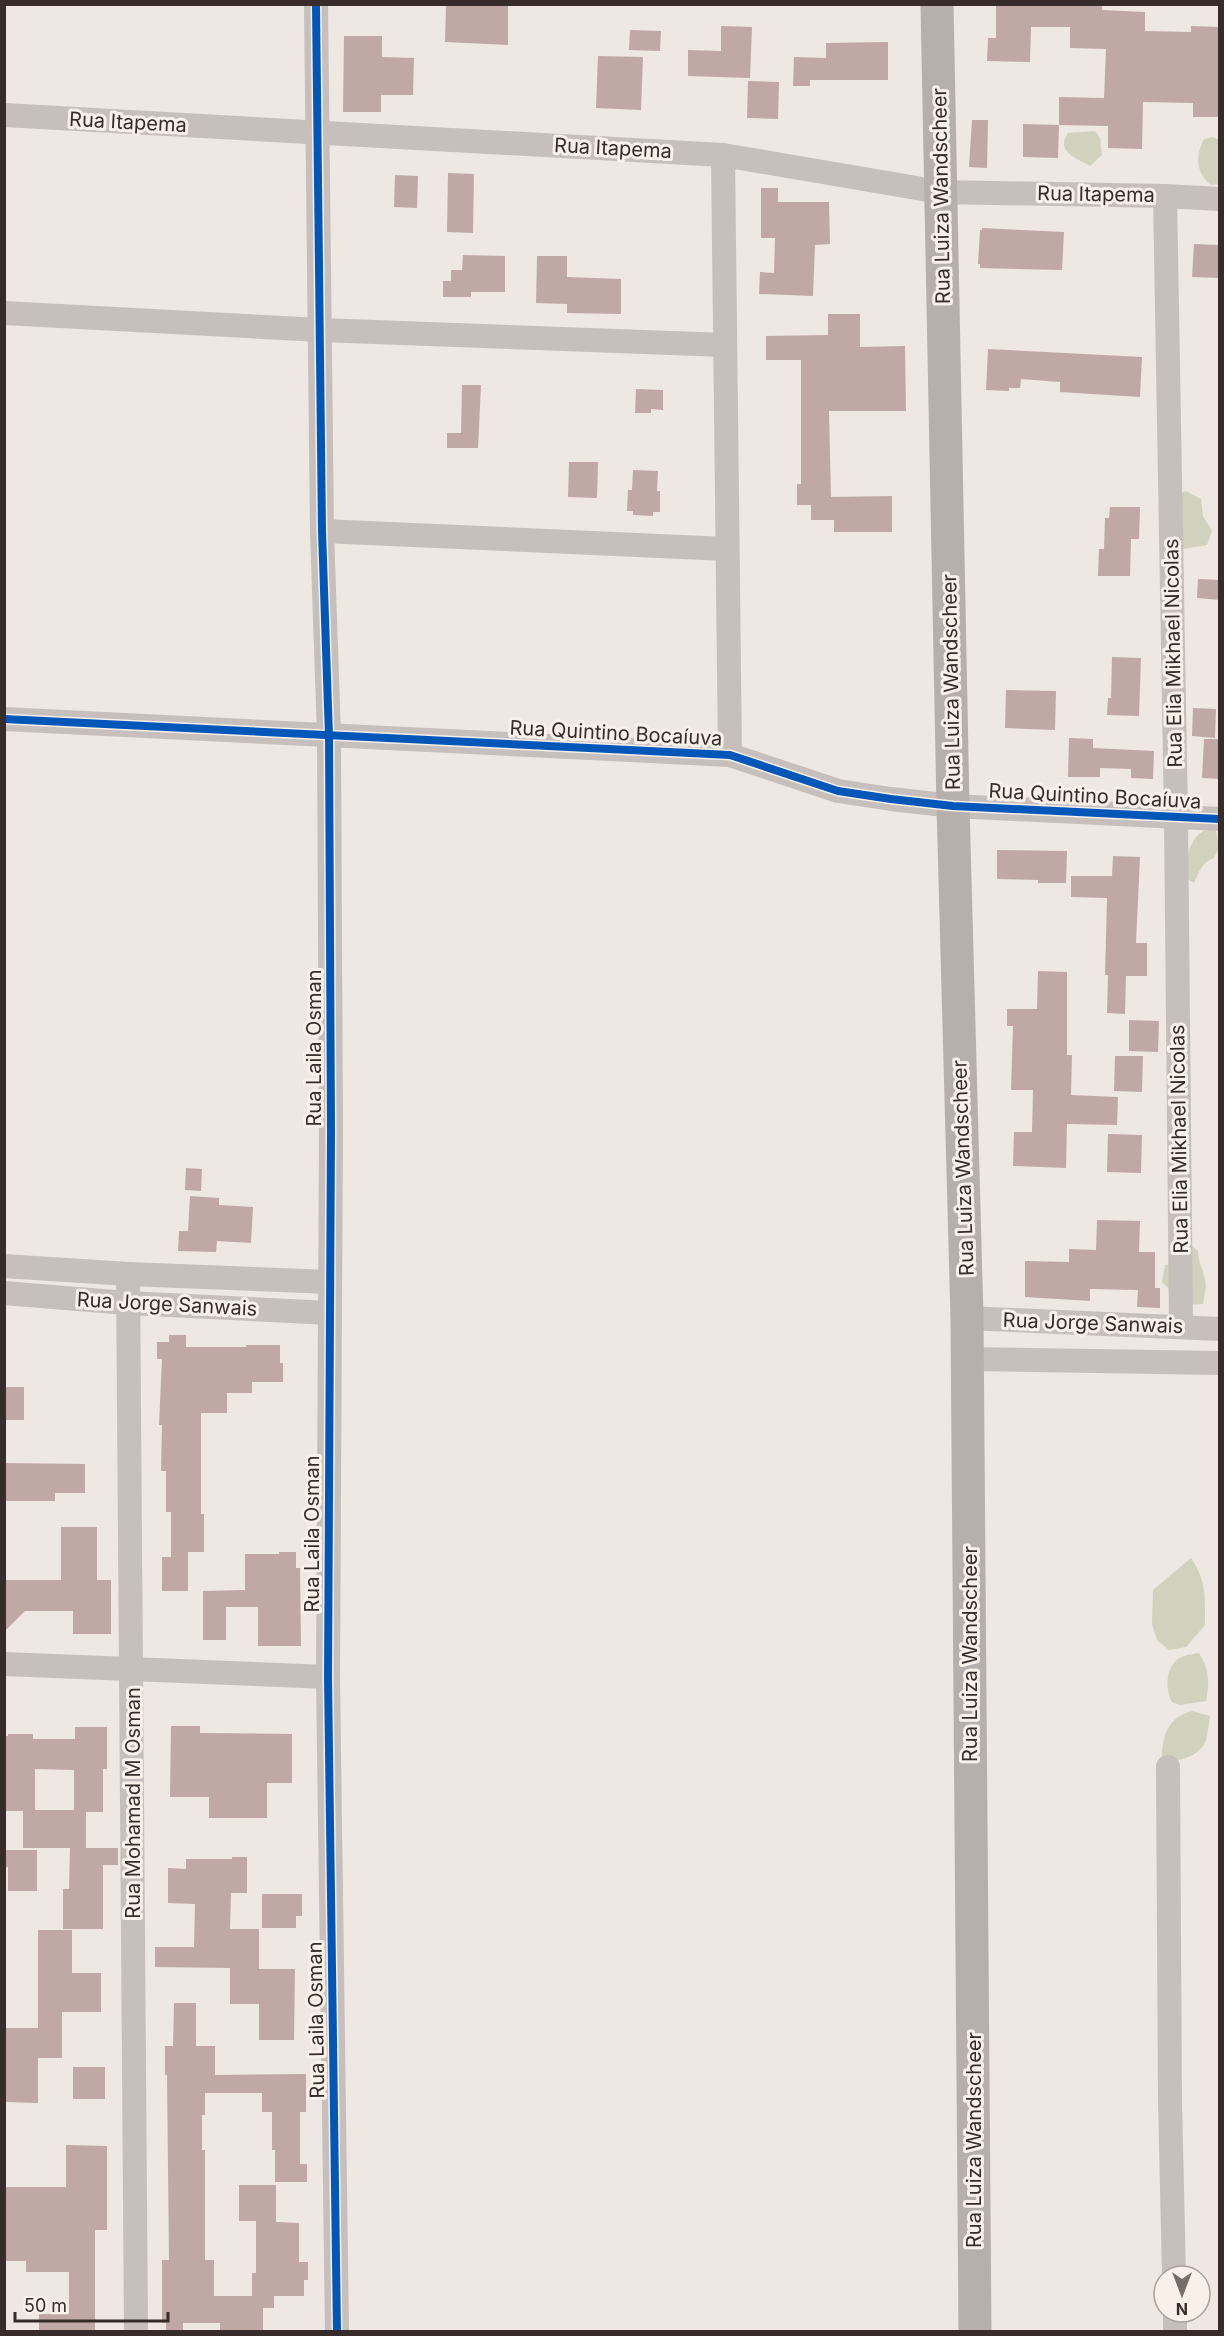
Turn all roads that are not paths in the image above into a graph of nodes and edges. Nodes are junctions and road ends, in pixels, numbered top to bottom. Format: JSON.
{"nodes":[{"id":1,"x":316,"y":4,"type":"edge"},
{"id":2,"x":937,"y":4,"type":"edge"},
{"id":3,"x":4,"y":116,"type":"edge"},
{"id":4,"x":318,"y":132,"type":"junction"},
{"id":5,"x":723,"y":155,"type":"junction"},
{"id":6,"x":940,"y":192,"type":"junction"},
{"id":7,"x":1165,"y":196,"type":"junction"},
{"id":8,"x":1220,"y":199,"type":"edge"},
{"id":9,"x":4,"y":313,"type":"edge"},
{"id":10,"x":320,"y":330,"type":"junction"},
{"id":11,"x":725,"y":345,"type":"junction"},
{"id":12,"x":322,"y":531,"type":"junction"},
{"id":13,"x":727,"y":549,"type":"junction"},
{"id":14,"x":4,"y":720,"type":"edge"},
{"id":15,"x":329,"y":736,"type":"junction"},
{"id":16,"x":730,"y":755,"type":"junction"},
{"id":17,"x":953,"y":806,"type":"junction"},
{"id":18,"x":1176,"y":817,"type":"junction"},
{"id":19,"x":1220,"y":819,"type":"edge"},
{"id":20,"x":4,"y":1266,"type":"edge"},
{"id":21,"x":128,"y":1274,"type":"junction"},
{"id":22,"x":330,"y":1282,"type":"junction"},
{"id":23,"x":4,"y":1293,"type":"edge"},
{"id":24,"x":127,"y":1303,"type":"junction"},
{"id":25,"x":330,"y":1313,"type":"junction"},
{"id":26,"x":967,"y":1318,"type":"junction"},
{"id":27,"x":1181,"y":1326,"type":"junction"},
{"id":28,"x":1220,"y":1329,"type":"edge"},
{"id":29,"x":968,"y":1359,"type":"junction"},
{"id":30,"x":1220,"y":1364,"type":"edge"},
{"id":31,"x":4,"y":1664,"type":"edge"},
{"id":32,"x":132,"y":1670,"type":"junction"},
{"id":33,"x":328,"y":1677,"type":"junction"},
{"id":34,"x":1168,"y":1767,"type":"dead end"},
{"id":35,"x":1174,"y":2264,"type":"edge"},
{"id":36,"x":136,"y":2331,"type":"edge"},
{"id":37,"x":337,"y":2331,"type":"edge"},
{"id":38,"x":975,"y":2331,"type":"edge"}],
"edges":[{"from":1,"to":4,"type":"street","name":"Rua Laila Osman"},
{"from":2,"to":6,"type":"main road","name":"Rua Luiza Wandscheer"},
{"from":3,"to":4,"type":"street","name":"Rua Itapema"},
{"from":4,"to":5,"type":"street","name":"Rua Itapema"},
{"from":4,"to":10,"type":"street","name":"Rua Laila Osman"},
{"from":5,"to":6,"type":"street","name":"Rua Itapema"},
{"from":5,"to":11,"type":"street"},
{"from":6,"to":7,"type":"street","name":"Rua Itapema"},
{"from":6,"to":17,"type":"main road","name":"Rua Luiza Wandscheer"},
{"from":7,"to":8,"type":"street","name":"Rua Itapema"},
{"from":7,"to":18,"type":"street","name":"Rua Elia Mikhael Nicolas"},
{"from":9,"to":10,"type":"street"},
{"from":10,"to":11,"type":"street"},
{"from":10,"to":12,"type":"street","name":"Rua Laila Osman"},
{"from":11,"to":13,"type":"street"},
{"from":12,"to":13,"type":"street"},
{"from":12,"to":15,"type":"street","name":"Rua Laila Osman"},
{"from":13,"to":16,"type":"street"},
{"from":14,"to":15,"type":"street","name":"Rua Quintino Bocaíuva"},
{"from":15,"to":16,"type":"street","name":"Rua Quintino Bocaíuva"},
{"from":15,"to":22,"type":"street","name":"Rua Laila Osman"},
{"from":16,"to":17,"type":"street","name":"Rua Quintino Bocaíuva"},
{"from":17,"to":18,"type":"street","name":"Rua Quintino Bocaíuva"},
{"from":17,"to":26,"type":"main road","name":"Rua Luiza Wandscheer"},
{"from":18,"to":19,"type":"street","name":"Rua Quintino Bocaíuva"},
{"from":18,"to":27,"type":"street","name":"Rua Elia Mikhael Nicolas"},
{"from":20,"to":21,"type":"street","name":"Rua Jorge Sanwais"},
{"from":21,"to":22,"type":"street","name":"Rua Jorge Sanwais"},
{"from":21,"to":24,"type":"street","name":"Rua Mohamad M Osman"},
{"from":22,"to":25,"type":"street","name":"Rua Laila Osman"},
{"from":23,"to":24,"type":"street","name":"Rua Jorge Sanwais"},
{"from":24,"to":25,"type":"street","name":"Rua Jorge Sanwais"},
{"from":24,"to":32,"type":"street","name":"Rua Mohamad M Osman"},
{"from":25,"to":33,"type":"street","name":"Rua Laila Osman"},
{"from":26,"to":27,"type":"street","name":"Rua Jorge Sanwais"},
{"from":26,"to":29,"type":"main road","name":"Rua Luiza Wandscheer"},
{"from":27,"to":28,"type":"street","name":"Rua Jorge Sanwais"},
{"from":29,"to":30,"type":"street","name":"Rua Jorge Sanwais"},
{"from":29,"to":38,"type":"main road","name":"Rua Luiza Wandscheer"},
{"from":31,"to":32,"type":"street"},
{"from":32,"to":33,"type":"street"},
{"from":32,"to":36,"type":"street","name":"Rua Mohamad M Osman"},
{"from":33,"to":37,"type":"street","name":"Rua Laila Osman"},
{"from":34,"to":35,"type":"street"}]}
